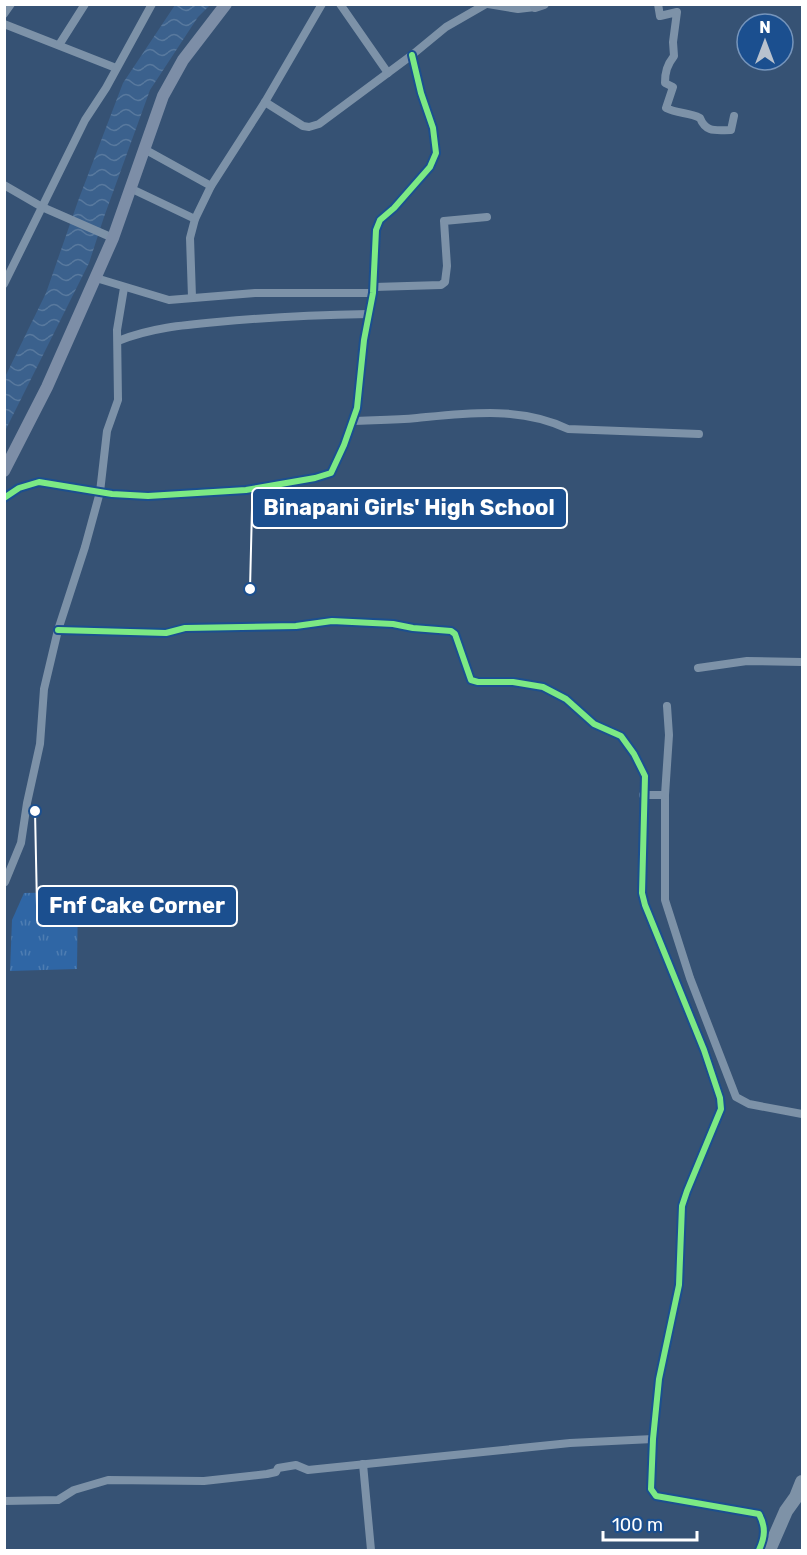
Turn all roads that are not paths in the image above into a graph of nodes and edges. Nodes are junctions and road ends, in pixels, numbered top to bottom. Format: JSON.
{"nodes":[{"id":1,"x":11,"y":4,"type":"edge"},
{"id":2,"x":85,"y":4,"type":"edge"},
{"id":3,"x":152,"y":4,"type":"edge"},
{"id":4,"x":226,"y":4,"type":"edge"},
{"id":5,"x":322,"y":4,"type":"edge"},
{"id":6,"x":340,"y":4,"type":"edge"},
{"id":7,"x":487,"y":4,"type":"edge"},
{"id":8,"x":658,"y":4,"type":"edge"},
{"id":9,"x":539,"y":6,"type":"edge"},
{"id":10,"x":4,"y":14,"type":"edge"},
{"id":11,"x":4,"y":24,"type":"edge"},
{"id":12,"x":59,"y":45,"type":"junction"},
{"id":13,"x":412,"y":55,"type":"junction"},
{"id":14,"x":116,"y":68,"type":"junction"},
{"id":15,"x":388,"y":73,"type":"junction"},
{"id":16,"x":265,"y":102,"type":"junction"},
{"id":17,"x":734,"y":116,"type":"dead end"},
{"id":18,"x":146,"y":150,"type":"junction"},
{"id":19,"x":4,"y":185,"type":"edge"},
{"id":20,"x":211,"y":186,"type":"junction"},
{"id":21,"x":132,"y":189,"type":"junction"},
{"id":22,"x":42,"y":207,"type":"junction"},
{"id":23,"x":487,"y":217,"type":"dead end"},
{"id":24,"x":195,"y":219,"type":"junction"},
{"id":25,"x":113,"y":238,"type":"junction"},
{"id":26,"x":96,"y":278,"type":"junction"},
{"id":27,"x":4,"y":284,"type":"edge"},
{"id":28,"x":124,"y":288,"type":"junction"},
{"id":29,"x":374,"y":290,"type":"junction"},
{"id":30,"x":192,"y":297,"type":"junction"},
{"id":31,"x":369,"y":314,"type":"junction"},
{"id":32,"x":118,"y":341,"type":"junction"},
{"id":33,"x":352,"y":422,"type":"junction"},
{"id":34,"x":699,"y":434,"type":"dead end"},
{"id":35,"x":4,"y":471,"type":"edge"},
{"id":36,"x":100,"y":492,"type":"junction"},
{"id":37,"x":4,"y":498,"type":"edge"},
{"id":38,"x":58,"y":630,"type":"junction"},
{"id":39,"x":802,"y":662,"type":"edge"},
{"id":40,"x":698,"y":668,"type":"dead end"},
{"id":41,"x":667,"y":706,"type":"dead end"},
{"id":42,"x":646,"y":795,"type":"junction"},
{"id":43,"x":664,"y":795,"type":"junction"},
{"id":44,"x":5,"y":882,"type":"edge"},
{"id":45,"x":735,"y":1097,"type":"junction"},
{"id":46,"x":721,"y":1098,"type":"junction"},
{"id":47,"x":802,"y":1114,"type":"edge"},
{"id":48,"x":653,"y":1439,"type":"junction"},
{"id":49,"x":363,"y":1464,"type":"junction"},
{"id":50,"x":802,"y":1482,"type":"edge"},
{"id":51,"x":4,"y":1501,"type":"edge"},
{"id":52,"x":371,"y":1551,"type":"edge"},
{"id":53,"x":759,"y":1551,"type":"edge"},
{"id":54,"x":769,"y":1551,"type":"edge"}],
"edges":[{"from":1,"to":10,"type":"street"},
{"from":2,"to":12,"type":"street"},
{"from":3,"to":14,"type":"street"},
{"from":4,"to":18,"type":"main road"},
{"from":5,"to":16,"type":"street"},
{"from":6,"to":15,"type":"street"},
{"from":7,"to":9,"type":"street"},
{"from":7,"to":13,"type":"street"},
{"from":8,"to":17,"type":"street"},
{"from":11,"to":12,"type":"street"},
{"from":12,"to":14,"type":"street"},
{"from":13,"to":15,"type":"street"},
{"from":13,"to":29,"type":"street"},
{"from":14,"to":22,"type":"street"},
{"from":15,"to":16,"type":"street"},
{"from":16,"to":20,"type":"street"},
{"from":18,"to":20,"type":"street"},
{"from":18,"to":21,"type":"main road"},
{"from":19,"to":22,"type":"street"},
{"from":20,"to":24,"type":"street"},
{"from":21,"to":24,"type":"street"},
{"from":21,"to":25,"type":"main road"},
{"from":22,"to":25,"type":"street"},
{"from":22,"to":27,"type":"street"},
{"from":23,"to":29,"type":"street"},
{"from":24,"to":30,"type":"street"},
{"from":25,"to":26,"type":"main road"},
{"from":26,"to":28,"type":"street"},
{"from":26,"to":35,"type":"main road"},
{"from":28,"to":30,"type":"street"},
{"from":28,"to":32,"type":"street"},
{"from":29,"to":30,"type":"street"},
{"from":29,"to":31,"type":"street"},
{"from":31,"to":32,"type":"street"},
{"from":31,"to":33,"type":"street"},
{"from":32,"to":36,"type":"street"},
{"from":33,"to":34,"type":"street"},
{"from":33,"to":36,"type":"street"},
{"from":36,"to":37,"type":"street"},
{"from":36,"to":38,"type":"street"},
{"from":38,"to":42,"type":"street"},
{"from":38,"to":44,"type":"street"},
{"from":39,"to":40,"type":"street"},
{"from":41,"to":43,"type":"street"},
{"from":42,"to":43,"type":"street"},
{"from":42,"to":46,"type":"street"},
{"from":43,"to":45,"type":"street"},
{"from":45,"to":46,"type":"street"},
{"from":45,"to":47,"type":"street"},
{"from":46,"to":48,"type":"street"},
{"from":48,"to":49,"type":"street"},
{"from":48,"to":53,"type":"street"},
{"from":49,"to":51,"type":"street"},
{"from":49,"to":52,"type":"street"},
{"from":50,"to":54,"type":"highway"}]}
